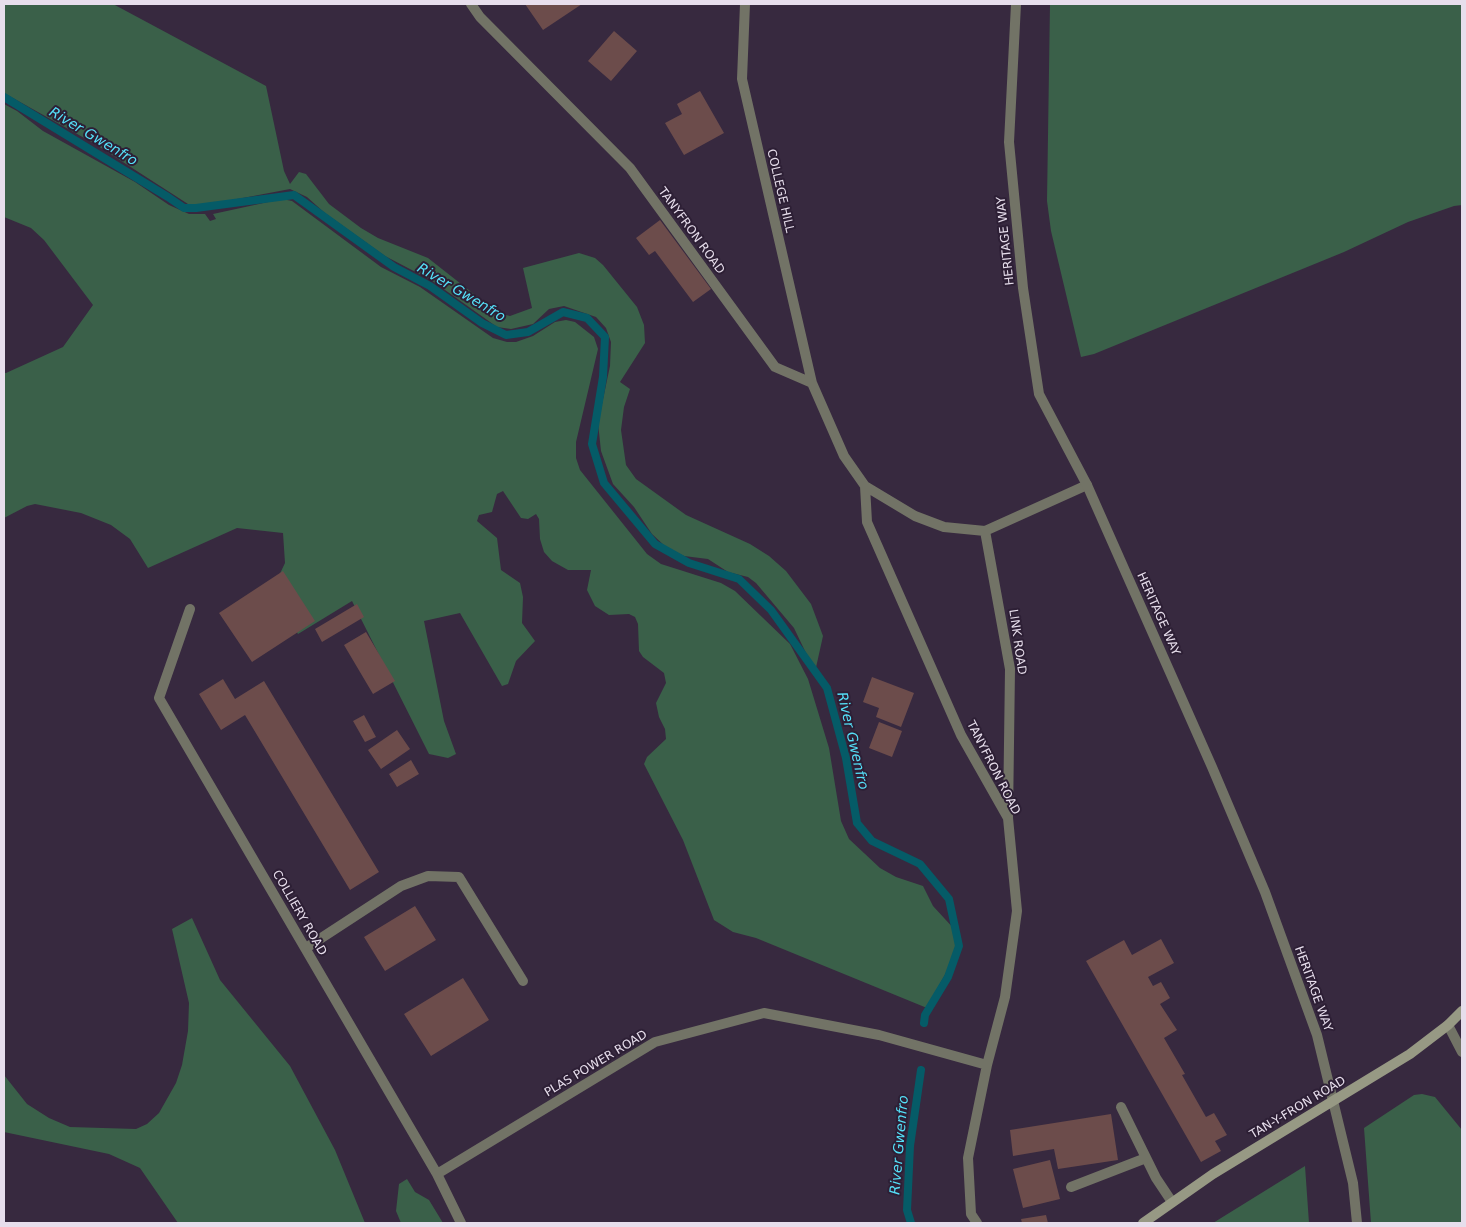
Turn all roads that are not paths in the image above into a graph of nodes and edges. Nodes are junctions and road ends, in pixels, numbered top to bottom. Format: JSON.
{"nodes":[{"id":1,"x":471,"y":4,"type":"edge"},
{"id":2,"x":745,"y":4,"type":"edge"},
{"id":3,"x":1016,"y":4,"type":"edge"},
{"id":4,"x":812,"y":383,"type":"junction"},
{"id":5,"x":1087,"y":485,"type":"junction"},
{"id":6,"x":865,"y":486,"type":"junction"},
{"id":7,"x":985,"y":530,"type":"junction"},
{"id":8,"x":190,"y":609,"type":"dead end"},
{"id":9,"x":1008,"y":818,"type":"junction"},
{"id":10,"x":306,"y":948,"type":"junction"},
{"id":11,"x":523,"y":981,"type":"dead end"},
{"id":12,"x":1462,"y":1011,"type":"edge"},
{"id":13,"x":1448,"y":1025,"type":"junction"},
{"id":14,"x":1462,"y":1052,"type":"edge"},
{"id":15,"x":987,"y":1065,"type":"junction"},
{"id":16,"x":1121,"y":1107,"type":"dead end"},
{"id":17,"x":1146,"y":1158,"type":"junction"},
{"id":18,"x":437,"y":1174,"type":"junction"},
{"id":19,"x":1071,"y":1187,"type":"dead end"},
{"id":20,"x":1172,"y":1202,"type":"junction"},
{"id":21,"x":461,"y":1223,"type":"edge"},
{"id":22,"x":977,"y":1223,"type":"edge"},
{"id":23,"x":1143,"y":1223,"type":"edge"},
{"id":24,"x":1357,"y":1223,"type":"edge"}],
"edges":[{"from":1,"to":4,"type":"street","name":"TANYFRON ROAD"},
{"from":2,"to":4,"type":"street","name":"COLLEGE HILL"},
{"from":3,"to":5,"type":"street","name":"HERITAGE WAY"},
{"from":4,"to":6,"type":"street"},
{"from":5,"to":7,"type":"street"},
{"from":5,"to":24,"type":"street","name":"HERITAGE WAY"},
{"from":6,"to":7,"type":"street"},
{"from":6,"to":9,"type":"street","name":"TANYFRON ROAD"},
{"from":7,"to":9,"type":"street","name":"LINK ROAD"},
{"from":8,"to":10,"type":"street","name":"COLLIERY ROAD"},
{"from":9,"to":15,"type":"street","name":"TANYFRON ROAD"},
{"from":10,"to":11,"type":"street"},
{"from":10,"to":18,"type":"street","name":"COLLIERY ROAD"},
{"from":12,"to":13,"type":"main road","name":"TAN-Y-FRON ROAD"},
{"from":13,"to":14,"type":"street"},
{"from":13,"to":20,"type":"main road","name":"TAN-Y-FRON ROAD"},
{"from":15,"to":18,"type":"street","name":"PLAS POWER ROAD"},
{"from":15,"to":22,"type":"street","name":"TANYFRON ROAD"},
{"from":16,"to":17,"type":"street"},
{"from":17,"to":19,"type":"street"},
{"from":17,"to":20,"type":"street"},
{"from":18,"to":21,"type":"street","name":"COLLIERY ROAD"},
{"from":20,"to":23,"type":"main road","name":"TAN-Y-FRON ROAD"}]}
